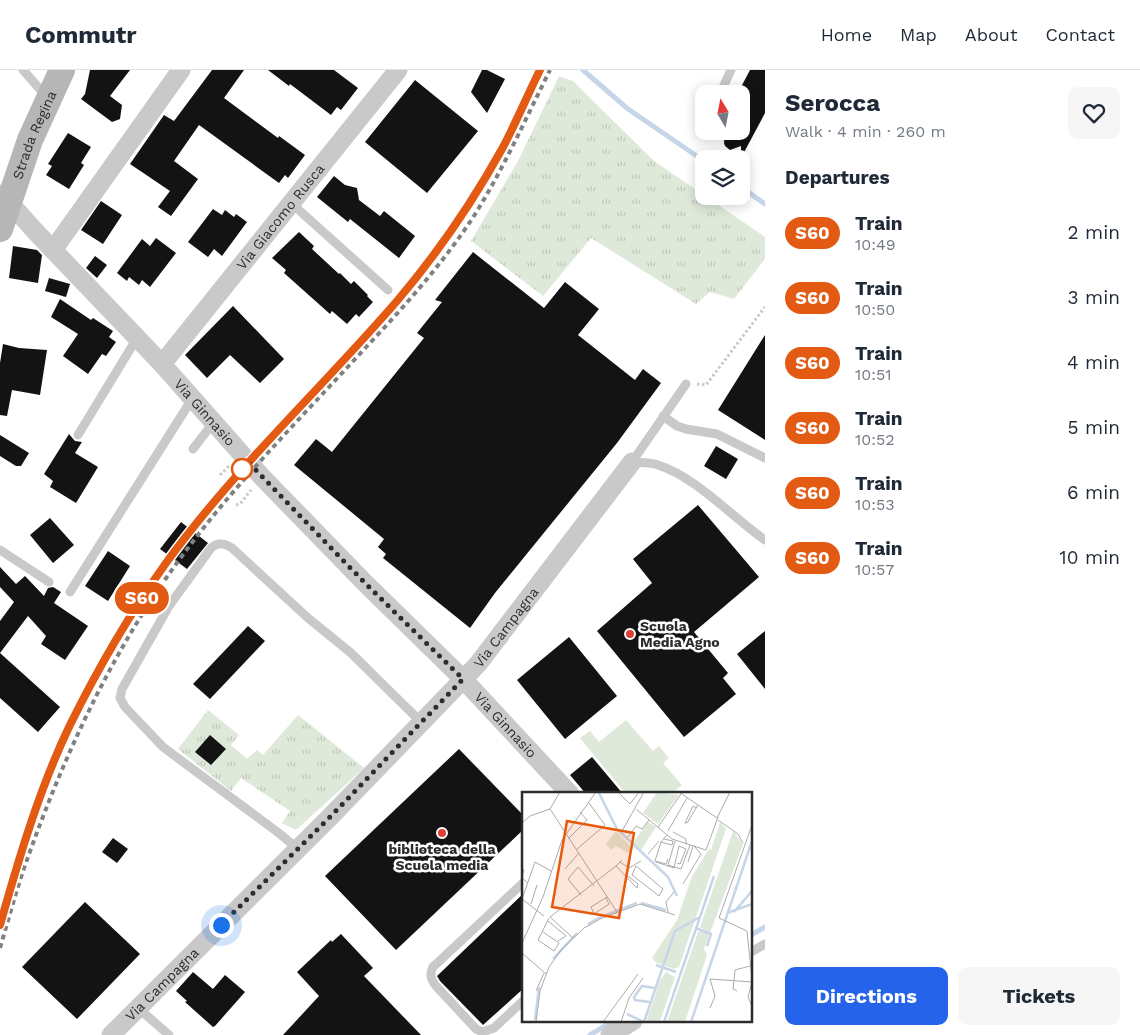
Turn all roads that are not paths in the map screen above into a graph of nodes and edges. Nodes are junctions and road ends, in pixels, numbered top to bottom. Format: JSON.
{"nodes":[{"id":1,"x":23,"y":70,"type":"edge"},
{"id":2,"x":62,"y":70,"type":"edge"},
{"id":3,"x":181,"y":70,"type":"edge"},
{"id":4,"x":398,"y":70,"type":"edge"},
{"id":5,"x":731,"y":70,"type":"edge"},
{"id":6,"x":724,"y":85,"type":"edge"},
{"id":7,"x":48,"y":97,"type":"junction"},
{"id":8,"x":4,"y":196,"type":"edge"},
{"id":9,"x":291,"y":203,"type":"junction"},
{"id":10,"x":0,"y":229,"type":"edge"},
{"id":11,"x":53,"y":250,"type":"junction"},
{"id":12,"x":388,"y":290,"type":"dead end"},
{"id":13,"x":137,"y":338,"type":"junction"},
{"id":14,"x":162,"y":364,"type":"junction"},
{"id":15,"x":686,"y":384,"type":"road end"},
{"id":16,"x":192,"y":399,"type":"junction"},
{"id":17,"x":663,"y":416,"type":"junction"},
{"id":18,"x":214,"y":423,"type":"junction"},
{"id":19,"x":78,"y":435,"type":"dead end"},
{"id":20,"x":193,"y":449,"type":"dead end"},
{"id":21,"x":765,"y":458,"type":"edge"},
{"id":22,"x":632,"y":462,"type":"junction"},
{"id":23,"x":765,"y":540,"type":"edge"},
{"id":24,"x":0,"y":550,"type":"edge"},
{"id":25,"x":49,"y":582,"type":"dead end"},
{"id":26,"x":70,"y":592,"type":"dead end"},
{"id":27,"x":463,"y":679,"type":"junction"},
{"id":28,"x":422,"y":722,"type":"junction"},
{"id":29,"x":568,"y":792,"type":"edge"},
{"id":30,"x":298,"y":849,"type":"junction"},
{"id":31,"x":522,"y":884,"type":"edge"},
{"id":32,"x":765,"y":944,"type":"edge"},
{"id":33,"x":752,"y":951,"type":"edge"},
{"id":34,"x":522,"y":1002,"type":"edge"},
{"id":35,"x":138,"y":1008,"type":"junction"},
{"id":36,"x":631,"y":1022,"type":"edge"},
{"id":37,"x":111,"y":1035,"type":"edge"},
{"id":38,"x":170,"y":1035,"type":"edge"},
{"id":39,"x":610,"y":1035,"type":"edge"}],
"edges":[{"from":1,"to":7,"type":"lane"},
{"from":2,"to":7,"type":"main road","name":"Strada Regina"},
{"from":3,"to":11,"type":"street"},
{"from":4,"to":9,"type":"street","name":"Via Giacomo Rusca"},
{"from":5,"to":6,"type":"lane"},
{"from":7,"to":8,"type":"main road","name":"Strada Regina"},
{"from":8,"to":10,"type":"main road","name":"Strada Regina"},
{"from":8,"to":11,"type":"street","name":"Via Ginnasio"},
{"from":9,"to":12,"type":"lane"},
{"from":9,"to":14,"type":"street","name":"Via Giacomo Rusca"},
{"from":11,"to":13,"type":"street","name":"Via Ginnasio"},
{"from":13,"to":14,"type":"street","name":"Via Ginnasio"},
{"from":13,"to":19,"type":"lane"},
{"from":14,"to":16,"type":"street","name":"Via Ginnasio"},
{"from":15,"to":17,"type":"lane","name":"Via Campagna"},
{"from":16,"to":18,"type":"street","name":"Via Ginnasio"},
{"from":16,"to":26,"type":"lane"},
{"from":17,"to":21,"type":"lane"},
{"from":17,"to":22,"type":"lane","name":"Via Campagna"},
{"from":18,"to":20,"type":"lane"},
{"from":18,"to":27,"type":"street","name":"Via Ginnasio"},
{"from":22,"to":23,"type":"lane"},
{"from":22,"to":27,"type":"street","name":"Via Campagna"},
{"from":24,"to":25,"type":"lane"},
{"from":27,"to":28,"type":"street","name":"Via Campagna"},
{"from":27,"to":29,"type":"street","name":"Via Ginnasio"},
{"from":28,"to":30,"type":"street","name":"Via Campagna"},
{"from":28,"to":30,"type":"lane"},
{"from":30,"to":35,"type":"street","name":"Via Campagna"},
{"from":31,"to":34,"type":"lane"},
{"from":32,"to":33,"type":"lane"},
{"from":35,"to":37,"type":"street","name":"Via Campagna"},
{"from":35,"to":38,"type":"lane"},
{"from":36,"to":39,"type":"street"}]}
